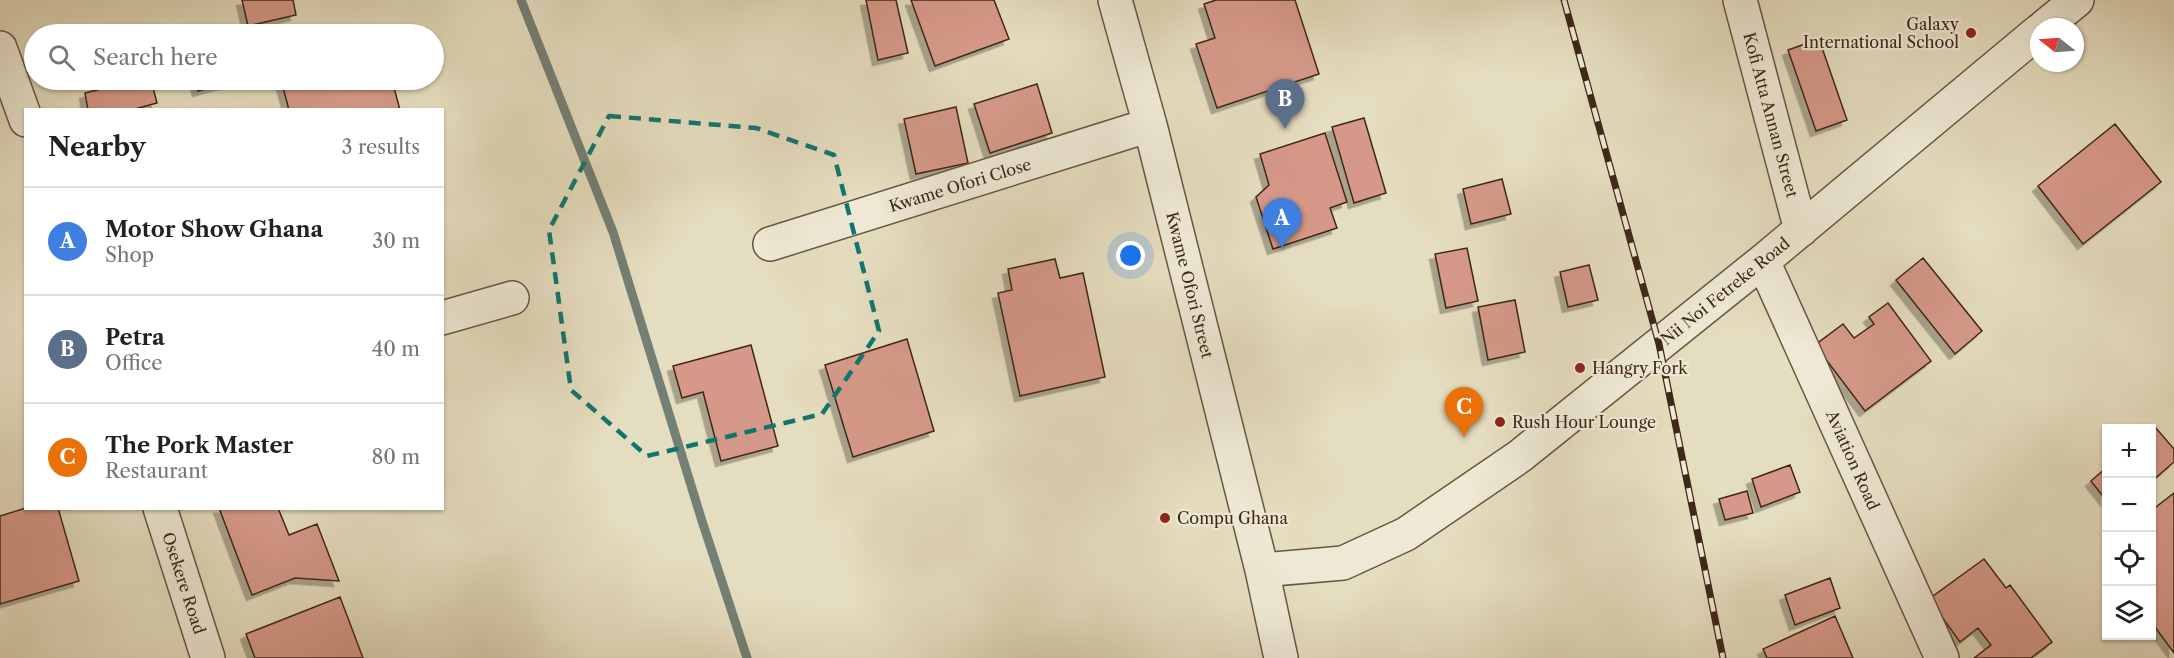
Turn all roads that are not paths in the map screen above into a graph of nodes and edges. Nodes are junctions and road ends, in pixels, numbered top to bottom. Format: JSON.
{"nodes":[{"id":1,"x":1115,"y":0,"type":"edge"},
{"id":2,"x":1740,"y":0,"type":"edge"},
{"id":3,"x":2077,"y":0,"type":"edge"},
{"id":4,"x":2055,"y":18,"type":"edge"},
{"id":5,"x":2030,"y":39,"type":"edge"},
{"id":6,"x":0,"y":48,"type":"edge"},
{"id":7,"x":24,"y":114,"type":"edge"},
{"id":8,"x":1150,"y":125,"type":"junction"},
{"id":9,"x":1801,"y":230,"type":"junction"},
{"id":10,"x":770,"y":244,"type":"dead end"},
{"id":11,"x":1764,"y":261,"type":"junction"},
{"id":12,"x":512,"y":298,"type":"dead end"},
{"id":13,"x":444,"y":317,"type":"edge"},
{"id":14,"x":161,"y":510,"type":"edge"},
{"id":15,"x":1262,"y":570,"type":"junction"},
{"id":16,"x":208,"y":658,"type":"edge"},
{"id":17,"x":1281,"y":658,"type":"edge"},
{"id":18,"x":1942,"y":658,"type":"edge"}],
"edges":[{"from":1,"to":8,"type":"street","name":"Kwame Ofori Street"},
{"from":2,"to":9,"type":"street","name":"Kofi Atta Annan Street"},
{"from":3,"to":4,"type":"street"},
{"from":5,"to":9,"type":"street","name":"Nii Noi Fetreke Road"},
{"from":6,"to":7,"type":"street"},
{"from":8,"to":10,"type":"street","name":"Kwame Ofori Close"},
{"from":8,"to":15,"type":"street","name":"Kwame Ofori Street"},
{"from":9,"to":11,"type":"street","name":"Nii Noi Fetreke Road"},
{"from":11,"to":15,"type":"street","name":"Nii Noi Fetreke Road"},
{"from":11,"to":18,"type":"street","name":"Aviation Road"},
{"from":12,"to":13,"type":"street"},
{"from":14,"to":16,"type":"street","name":"Osekere Road"},
{"from":15,"to":17,"type":"street","name":"Kwame Ofori Street"}]}
